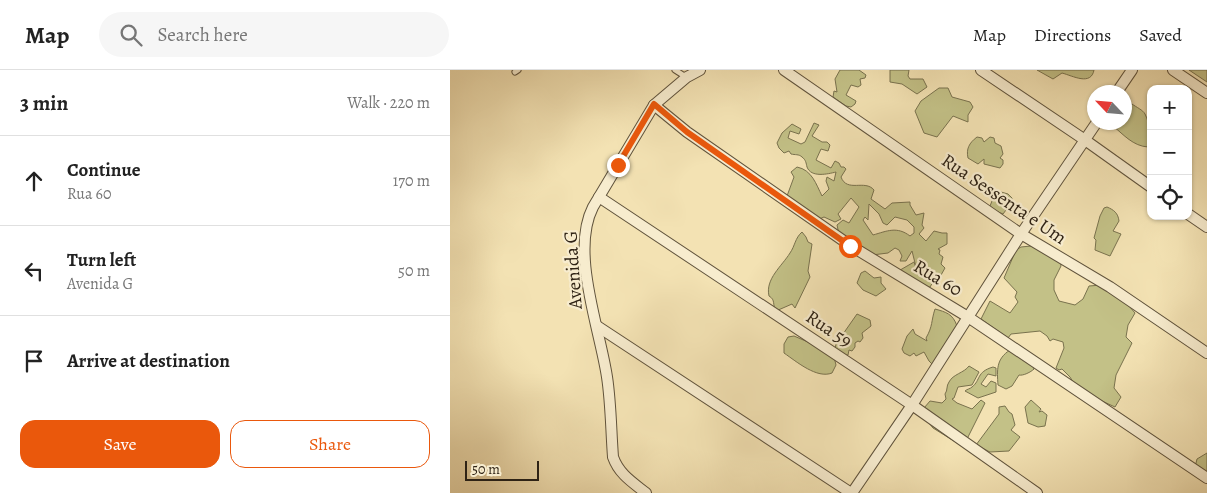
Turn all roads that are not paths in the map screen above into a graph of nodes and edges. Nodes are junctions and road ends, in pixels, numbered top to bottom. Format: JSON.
{"nodes":[{"id":1,"x":675,"y":70,"type":"edge"},
{"id":2,"x":700,"y":70,"type":"edge"},
{"id":3,"x":784,"y":70,"type":"edge"},
{"id":4,"x":981,"y":70,"type":"edge"},
{"id":5,"x":1132,"y":70,"type":"edge"},
{"id":6,"x":1173,"y":70,"type":"edge"},
{"id":7,"x":687,"y":77,"type":"junction"},
{"id":8,"x":1122,"y":85,"type":"edge"},
{"id":9,"x":1207,"y":92,"type":"edge"},
{"id":10,"x":654,"y":104,"type":"junction"},
{"id":11,"x":1092,"y":130,"type":"edge"},
{"id":12,"x":1085,"y":140,"type":"junction"},
{"id":13,"x":1147,"y":184,"type":"edge"},
{"id":14,"x":599,"y":197,"type":"junction"},
{"id":15,"x":1192,"y":217,"type":"edge"},
{"id":16,"x":1207,"y":227,"type":"edge"},
{"id":17,"x":1021,"y":234,"type":"junction"},
{"id":18,"x":968,"y":317,"type":"junction"},
{"id":19,"x":597,"y":326,"type":"junction"},
{"id":20,"x":1207,"y":352,"type":"edge"},
{"id":21,"x":912,"y":405,"type":"junction"},
{"id":22,"x":1207,"y":478,"type":"edge"},
{"id":23,"x":646,"y":493,"type":"edge"},
{"id":24,"x":851,"y":493,"type":"edge"},
{"id":25,"x":1037,"y":493,"type":"edge"}],
"edges":[{"from":1,"to":7,"type":"lane"},
{"from":2,"to":7,"type":"street","name":"Avenida G"},
{"from":3,"to":17,"type":"street","name":"Rua Sessenta e Um"},
{"from":4,"to":12,"type":"street"},
{"from":5,"to":8,"type":"street"},
{"from":6,"to":9,"type":"street"},
{"from":7,"to":10,"type":"street","name":"Avenida G"},
{"from":10,"to":14,"type":"street","name":"Avenida G"},
{"from":10,"to":18,"type":"street","name":"Rua 60"},
{"from":11,"to":12,"type":"street"},
{"from":12,"to":13,"type":"street"},
{"from":12,"to":17,"type":"street"},
{"from":14,"to":19,"type":"street","name":"Avenida G"},
{"from":14,"to":21,"type":"street","name":"Rua 59"},
{"from":15,"to":16,"type":"street"},
{"from":17,"to":18,"type":"street"},
{"from":17,"to":20,"type":"street","name":"Rua Sessenta e Um"},
{"from":18,"to":21,"type":"street"},
{"from":18,"to":22,"type":"street","name":"Rua 60"},
{"from":19,"to":23,"type":"street","name":"Avenida G"},
{"from":19,"to":24,"type":"street"},
{"from":21,"to":24,"type":"street"},
{"from":21,"to":25,"type":"street","name":"Rua 59"}]}
